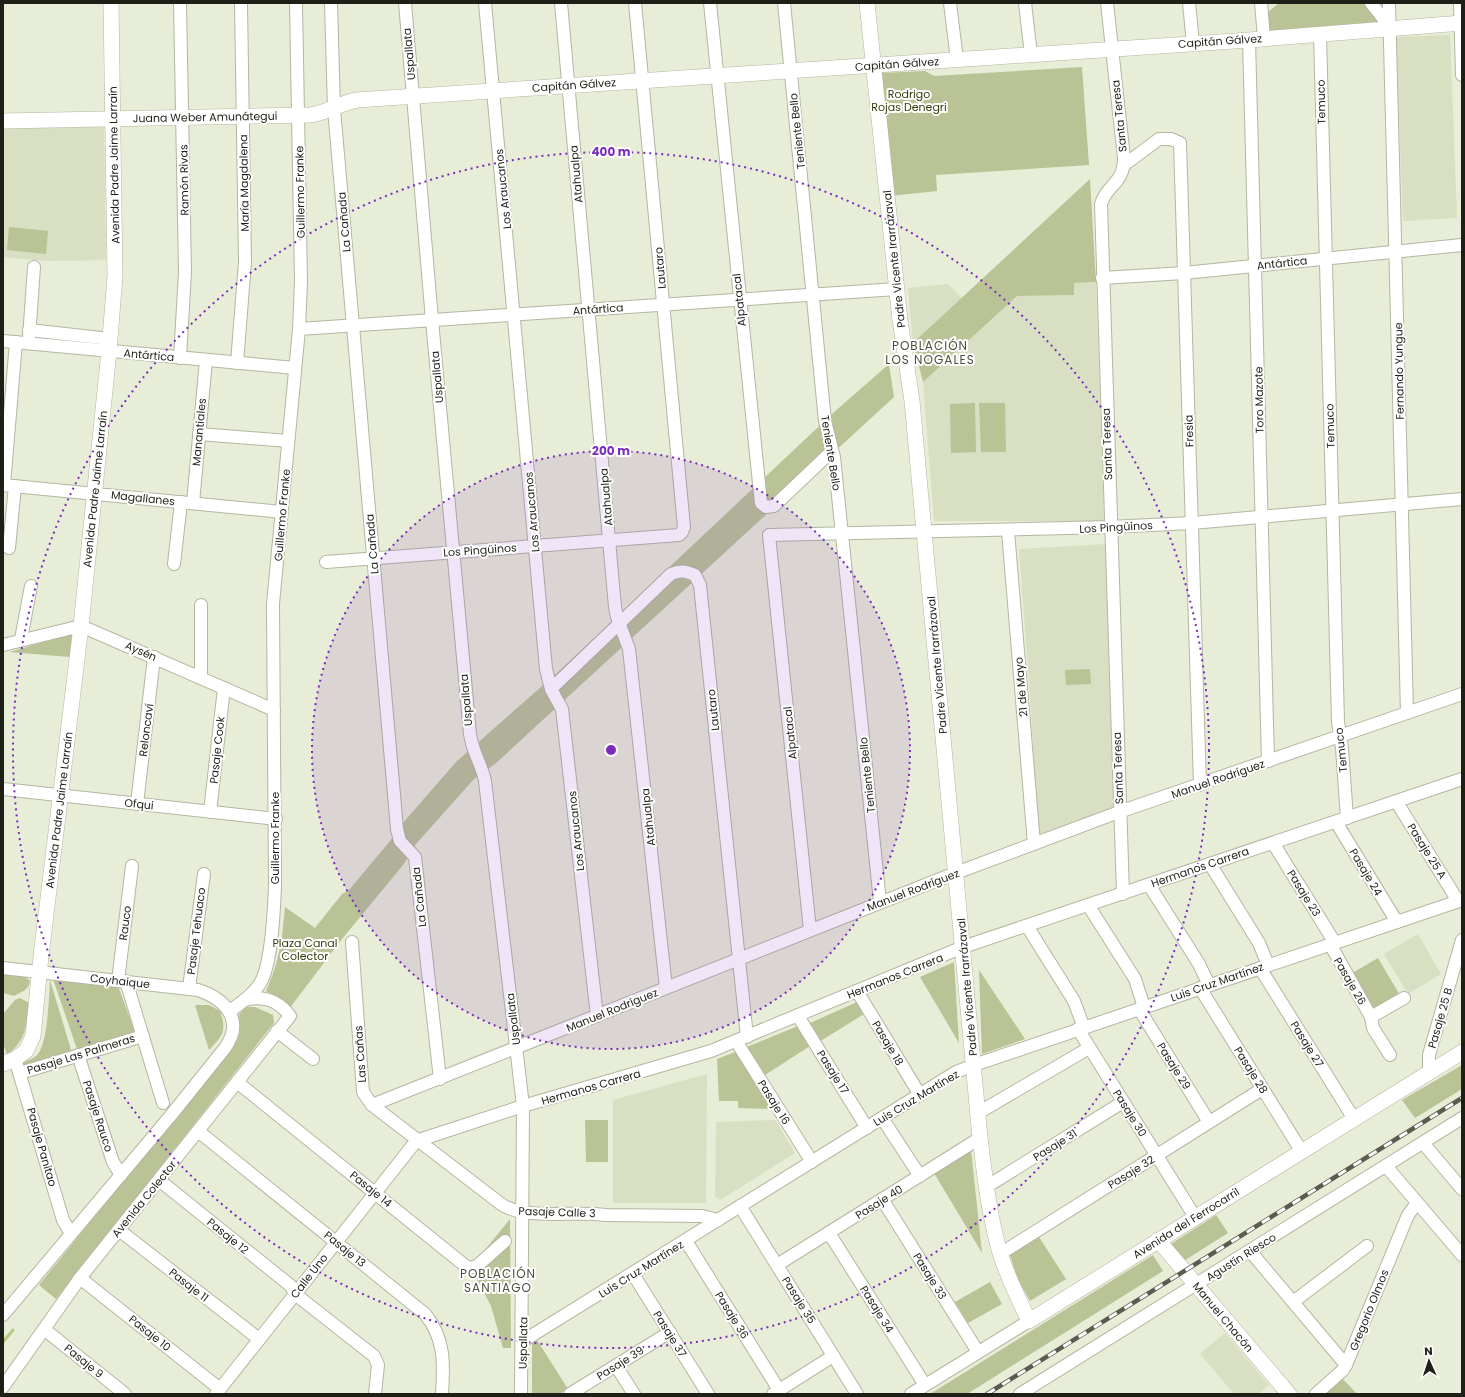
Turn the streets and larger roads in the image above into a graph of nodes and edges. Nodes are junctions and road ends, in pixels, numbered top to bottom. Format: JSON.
{"nodes":[{"id":1,"x":111,"y":3,"type":"edge"},
{"id":2,"x":180,"y":3,"type":"edge"},
{"id":3,"x":241,"y":3,"type":"edge"},
{"id":4,"x":296,"y":3,"type":"edge"},
{"id":5,"x":331,"y":3,"type":"edge"},
{"id":6,"x":405,"y":3,"type":"edge"},
{"id":7,"x":485,"y":3,"type":"edge"},
{"id":8,"x":561,"y":3,"type":"edge"},
{"id":9,"x":635,"y":3,"type":"edge"},
{"id":10,"x":710,"y":3,"type":"edge"},
{"id":11,"x":784,"y":3,"type":"edge"},
{"id":12,"x":867,"y":3,"type":"edge"},
{"id":13,"x":950,"y":3,"type":"edge"},
{"id":14,"x":1025,"y":3,"type":"edge"},
{"id":15,"x":1106,"y":3,"type":"edge"},
{"id":16,"x":1189,"y":3,"type":"edge"},
{"id":17,"x":1261,"y":3,"type":"edge"},
{"id":18,"x":1371,"y":3,"type":"edge"},
{"id":19,"x":1389,"y":3,"type":"edge"},
{"id":20,"x":1460,"y":3,"type":"edge"},
{"id":21,"x":1461,"y":23,"type":"edge"},
{"id":22,"x":1390,"y":28,"type":"junction"},
{"id":23,"x":1320,"y":34,"type":"junction"},
{"id":24,"x":1257,"y":39,"type":"junction"},
{"id":25,"x":1193,"y":44,"type":"junction"},
{"id":26,"x":1112,"y":49,"type":"junction"},
{"id":27,"x":1031,"y":55,"type":"junction"},
{"id":28,"x":957,"y":60,"type":"junction"},
{"id":29,"x":873,"y":66,"type":"junction"},
{"id":30,"x":792,"y":71,"type":"junction"},
{"id":31,"x":1462,"y":75,"type":"edge"},
{"id":32,"x":718,"y":76,"type":"junction"},
{"id":33,"x":643,"y":80,"type":"junction"},
{"id":34,"x":568,"y":86,"type":"junction"},
{"id":35,"x":494,"y":90,"type":"junction"},
{"id":36,"x":413,"y":96,"type":"junction"},
{"id":37,"x":334,"y":109,"type":"junction"},
{"id":38,"x":299,"y":115,"type":"junction"},
{"id":39,"x":243,"y":117,"type":"junction"},
{"id":40,"x":182,"y":118,"type":"junction"},
{"id":41,"x":113,"y":119,"type":"junction"},
{"id":42,"x":3,"y":121,"type":"edge"},
{"id":43,"x":1124,"y":165,"type":"junction"},
{"id":44,"x":1462,"y":245,"type":"edge"},
{"id":45,"x":1396,"y":252,"type":"junction"},
{"id":46,"x":1325,"y":259,"type":"junction"},
{"id":47,"x":1256,"y":266,"type":"junction"},
{"id":48,"x":34,"y":267,"type":"dead end"},
{"id":49,"x":1184,"y":273,"type":"junction"},
{"id":50,"x":1102,"y":278,"type":"junction"},
{"id":51,"x":897,"y":289,"type":"junction"},
{"id":52,"x":813,"y":294,"type":"junction"},
{"id":53,"x":739,"y":300,"type":"junction"},
{"id":54,"x":664,"y":305,"type":"junction"},
{"id":55,"x":589,"y":310,"type":"junction"},
{"id":56,"x":515,"y":315,"type":"junction"},
{"id":57,"x":432,"y":320,"type":"junction"},
{"id":58,"x":353,"y":326,"type":"junction"},
{"id":59,"x":299,"y":329,"type":"junction"},
{"id":60,"x":29,"y":330,"type":"junction"},
{"id":61,"x":3,"y":341,"type":"edge"},
{"id":62,"x":16,"y":342,"type":"junction"},
{"id":63,"x":28,"y":343,"type":"junction"},
{"id":64,"x":109,"y":345,"type":"junction"},
{"id":65,"x":180,"y":358,"type":"junction"},
{"id":66,"x":206,"y":360,"type":"junction"},
{"id":67,"x":237,"y":363,"type":"junction"},
{"id":68,"x":295,"y":368,"type":"junction"},
{"id":69,"x":6,"y":416,"type":"edge"},
{"id":70,"x":199,"y":434,"type":"junction"},
{"id":71,"x":288,"y":441,"type":"junction"},
{"id":72,"x":832,"y":451,"type":"junction"},
{"id":73,"x":7,"y":485,"type":"edge"},
{"id":74,"x":94,"y":494,"type":"junction"},
{"id":75,"x":1462,"y":499,"type":"edge"},
{"id":76,"x":186,"y":503,"type":"junction"},
{"id":77,"x":1402,"y":504,"type":"junction"},
{"id":78,"x":1332,"y":510,"type":"junction"},
{"id":79,"x":282,"y":512,"type":"junction"},
{"id":80,"x":1262,"y":517,"type":"junction"},
{"id":81,"x":1192,"y":523,"type":"junction"},
{"id":82,"x":1110,"y":527,"type":"junction"},
{"id":83,"x":1008,"y":531,"type":"junction"},
{"id":84,"x":682,"y":532,"type":"joint"},
{"id":85,"x":924,"y":532,"type":"junction"},
{"id":86,"x":843,"y":534,"type":"junction"},
{"id":87,"x":769,"y":535,"type":"joint"},
{"id":88,"x":610,"y":540,"type":"junction"},
{"id":89,"x":535,"y":546,"type":"junction"},
{"id":90,"x":9,"y":548,"type":"dead end"},
{"id":91,"x":452,"y":552,"type":"junction"},
{"id":92,"x":373,"y":558,"type":"junction"},
{"id":93,"x":326,"y":562,"type":"dead end"},
{"id":94,"x":174,"y":564,"type":"dead end"},
{"id":95,"x":31,"y":586,"type":"dead end"},
{"id":96,"x":201,"y":604,"type":"dead end"},
{"id":97,"x":620,"y":625,"type":"junction"},
{"id":98,"x":81,"y":626,"type":"junction"},
{"id":99,"x":21,"y":639,"type":"junction"},
{"id":100,"x":3,"y":645,"type":"edge"},
{"id":101,"x":154,"y":657,"type":"junction"},
{"id":102,"x":201,"y":678,"type":"junction"},
{"id":103,"x":224,"y":688,"type":"junction"},
{"id":104,"x":551,"y":689,"type":"junction"},
{"id":105,"x":1462,"y":694,"type":"edge"},
{"id":106,"x":274,"y":710,"type":"junction"},
{"id":107,"x":1406,"y":713,"type":"junction"},
{"id":108,"x":1340,"y":736,"type":"junction"},
{"id":109,"x":1268,"y":761,"type":"junction"},
{"id":110,"x":1462,"y":779,"type":"edge"},
{"id":111,"x":1200,"y":785,"type":"junction"},
{"id":112,"x":3,"y":789,"type":"edge"},
{"id":113,"x":61,"y":796,"type":"junction"},
{"id":114,"x":1396,"y":801,"type":"junction"},
{"id":115,"x":137,"y":804,"type":"junction"},
{"id":116,"x":210,"y":812,"type":"junction"},
{"id":117,"x":1119,"y":812,"type":"junction"},
{"id":118,"x":276,"y":819,"type":"junction"},
{"id":119,"x":1341,"y":820,"type":"junction"},
{"id":120,"x":1273,"y":843,"type":"junction"},
{"id":121,"x":1034,"y":844,"type":"junction"},
{"id":122,"x":1210,"y":864,"type":"junction"},
{"id":123,"x":132,"y":866,"type":"dead end"},
{"id":124,"x":956,"y":873,"type":"junction"},
{"id":125,"x":204,"y":874,"type":"dead end"},
{"id":126,"x":1150,"y":885,"type":"junction"},
{"id":127,"x":1122,"y":894,"type":"junction"},
{"id":128,"x":1460,"y":900,"type":"edge"},
{"id":129,"x":880,"y":902,"type":"junction"},
{"id":130,"x":1088,"y":905,"type":"junction"},
{"id":131,"x":1397,"y":922,"type":"junction"},
{"id":132,"x":1027,"y":926,"type":"junction"},
{"id":133,"x":810,"y":930,"type":"junction"},
{"id":134,"x":1462,"y":940,"type":"edge"},
{"id":135,"x":352,"y":942,"type":"dead end"},
{"id":136,"x":1332,"y":944,"type":"junction"},
{"id":137,"x":963,"y":947,"type":"junction"},
{"id":138,"x":739,"y":959,"type":"junction"},
{"id":139,"x":1264,"y":967,"type":"junction"},
{"id":140,"x":3,"y":968,"type":"edge"},
{"id":141,"x":40,"y":972,"type":"junction"},
{"id":142,"x":122,"y":981,"type":"junction"},
{"id":143,"x":1205,"y":987,"type":"junction"},
{"id":144,"x":189,"y":988,"type":"junction"},
{"id":145,"x":666,"y":988,"type":"junction"},
{"id":146,"x":857,"y":991,"type":"junction"},
{"id":147,"x":1404,"y":998,"type":"dead end"},
{"id":148,"x":242,"y":1001,"type":"junction"},
{"id":149,"x":1142,"y":1008,"type":"junction"},
{"id":150,"x":229,"y":1012,"type":"junction"},
{"id":151,"x":597,"y":1016,"type":"junction"},
{"id":152,"x":798,"y":1016,"type":"junction"},
{"id":153,"x":1371,"y":1017,"type":"junction"},
{"id":154,"x":1081,"y":1029,"type":"junction"},
{"id":155,"x":277,"y":1031,"type":"junction"},
{"id":156,"x":143,"y":1036,"type":"junction"},
{"id":157,"x":742,"y":1039,"type":"junction"},
{"id":158,"x":1089,"y":1048,"type":"junction"},
{"id":159,"x":517,"y":1049,"type":"junction"},
{"id":160,"x":1462,"y":1052,"type":"edge"},
{"id":161,"x":1390,"y":1055,"type":"dead end"},
{"id":162,"x":78,"y":1056,"type":"junction"},
{"id":163,"x":313,"y":1060,"type":"dead end"},
{"id":164,"x":974,"y":1065,"type":"junction"},
{"id":165,"x":13,"y":1066,"type":"edge"},
{"id":166,"x":1431,"y":1072,"type":"junction"},
{"id":167,"x":440,"y":1079,"type":"junction"},
{"id":168,"x":237,"y":1082,"type":"junction"},
{"id":169,"x":1262,"y":1089,"type":"junction"},
{"id":170,"x":920,"y":1095,"type":"junction"},
{"id":171,"x":1123,"y":1102,"type":"junction"},
{"id":172,"x":163,"y":1104,"type":"dead end"},
{"id":173,"x":372,"y":1105,"type":"junction"},
{"id":174,"x":523,"y":1106,"type":"junction"},
{"id":175,"x":978,"y":1113,"type":"junction"},
{"id":176,"x":882,"y":1118,"type":"junction"},
{"id":177,"x":1462,"y":1118,"type":"edge"},
{"id":178,"x":1354,"y":1120,"type":"junction"},
{"id":179,"x":1209,"y":1122,"type":"junction"},
{"id":180,"x":867,"y":1128,"type":"junction"},
{"id":181,"x":198,"y":1131,"type":"junction"},
{"id":182,"x":980,"y":1138,"type":"junction"},
{"id":183,"x":419,"y":1140,"type":"junction"},
{"id":184,"x":1424,"y":1143,"type":"junction"},
{"id":185,"x":1302,"y":1152,"type":"junction"},
{"id":186,"x":1157,"y":1156,"type":"junction"},
{"id":187,"x":812,"y":1162,"type":"junction"},
{"id":188,"x":1386,"y":1166,"type":"junction"},
{"id":189,"x":121,"y":1175,"type":"junction"},
{"id":190,"x":920,"y":1176,"type":"junction"},
{"id":191,"x":159,"y":1180,"type":"junction"},
{"id":192,"x":986,"y":1187,"type":"junction"},
{"id":193,"x":1462,"y":1189,"type":"edge"},
{"id":194,"x":376,"y":1192,"type":"junction"},
{"id":195,"x":882,"y":1199,"type":"junction"},
{"id":196,"x":1417,"y":1202,"type":"junction"},
{"id":197,"x":740,"y":1206,"type":"junction"},
{"id":198,"x":523,"y":1213,"type":"junction"},
{"id":199,"x":1195,"y":1217,"type":"junction"},
{"id":200,"x":718,"y":1220,"type":"junction"},
{"id":201,"x":119,"y":1230,"type":"junction"},
{"id":202,"x":829,"y":1233,"type":"junction"},
{"id":203,"x":71,"y":1234,"type":"junction"},
{"id":204,"x":505,"y":1240,"type":"dead end"},
{"id":205,"x":686,"y":1240,"type":"junction"},
{"id":206,"x":1158,"y":1240,"type":"junction"},
{"id":207,"x":336,"y":1242,"type":"junction"},
{"id":208,"x":1367,"y":1246,"type":"dead end"},
{"id":209,"x":1250,"y":1252,"type":"junction"},
{"id":210,"x":1000,"y":1254,"type":"junction"},
{"id":211,"x":1462,"y":1255,"type":"edge"},
{"id":212,"x":777,"y":1265,"type":"junction"},
{"id":213,"x":633,"y":1274,"type":"junction"},
{"id":214,"x":80,"y":1278,"type":"junction"},
{"id":215,"x":1196,"y":1285,"type":"junction"},
{"id":216,"x":295,"y":1294,"type":"junction"},
{"id":217,"x":1293,"y":1302,"type":"junction"},
{"id":218,"x":6,"y":1312,"type":"edge"},
{"id":219,"x":1029,"y":1320,"type":"junction"},
{"id":220,"x":44,"y":1329,"type":"junction"},
{"id":221,"x":670,"y":1332,"type":"junction"},
{"id":222,"x":259,"y":1339,"type":"junction"},
{"id":223,"x":523,"y":1341,"type":"junction"},
{"id":224,"x":978,"y":1352,"type":"junction"},
{"id":225,"x":833,"y":1356,"type":"junction"},
{"id":226,"x":1346,"y":1365,"type":"junction"},
{"id":227,"x":616,"y":1366,"type":"junction"},
{"id":228,"x":925,"y":1385,"type":"junction"},
{"id":229,"x":3,"y":1387,"type":"edge"},
{"id":230,"x":218,"y":1391,"type":"edge"},
{"id":231,"x":3,"y":1392,"type":"edge"},
{"id":232,"x":776,"y":1392,"type":"edge"},
{"id":233,"x":6,"y":1394,"type":"edge"},
{"id":234,"x":125,"y":1394,"type":"edge"},
{"id":235,"x":375,"y":1394,"type":"edge"},
{"id":236,"x":442,"y":1394,"type":"edge"},
{"id":237,"x":522,"y":1394,"type":"edge"},
{"id":238,"x":570,"y":1394,"type":"edge"},
{"id":239,"x":634,"y":1394,"type":"edge"},
{"id":240,"x":708,"y":1394,"type":"edge"},
{"id":241,"x":856,"y":1394,"type":"edge"},
{"id":242,"x":911,"y":1394,"type":"edge"},
{"id":243,"x":1020,"y":1394,"type":"edge"},
{"id":244,"x":1289,"y":1394,"type":"edge"},
{"id":245,"x":1316,"y":1394,"type":"edge"}],
"edges":[{"from":1,"to":41,"type":"street","name":"Avenida Padre Jaime Larraín"},
{"from":2,"to":40,"type":"street","name":"Ramón Rivas"},
{"from":3,"to":39,"type":"street","name":"María Magdalena"},
{"from":4,"to":38,"type":"street","name":"Guillermo Franke"},
{"from":5,"to":37,"type":"street","name":"La Cañada"},
{"from":6,"to":36,"type":"street","name":"Uspallata"},
{"from":7,"to":35,"type":"street","name":"Los Araucanos"},
{"from":8,"to":34,"type":"street","name":"Atahualpa"},
{"from":9,"to":33,"type":"street","name":"Lautaro"},
{"from":10,"to":32,"type":"street","name":"Alpatacal"},
{"from":11,"to":30,"type":"street","name":"Teniente Bello"},
{"from":12,"to":29,"type":"street","name":"Padre Vicente Irarrázaval"},
{"from":13,"to":28,"type":"street"},
{"from":14,"to":27,"type":"street"},
{"from":15,"to":26,"type":"street","name":"Santa Teresa"},
{"from":16,"to":25,"type":"street"},
{"from":17,"to":24,"type":"street","name":"Toro Mazote"},
{"from":18,"to":22,"type":"street"},
{"from":19,"to":22,"type":"street","name":"Fernando Yungue"},
{"from":20,"to":21,"type":"street"},
{"from":21,"to":22,"type":"street","name":"Capitán Gálvez"},
{"from":21,"to":31,"type":"street"},
{"from":22,"to":23,"type":"street","name":"Capitán Gálvez"},
{"from":22,"to":45,"type":"street","name":"Fernando Yungue"},
{"from":23,"to":24,"type":"street","name":"Capitán Gálvez"},
{"from":23,"to":46,"type":"street","name":"Temuco"},
{"from":24,"to":25,"type":"street","name":"Capitán Gálvez"},
{"from":24,"to":47,"type":"street","name":"Toro Mazote"},
{"from":25,"to":26,"type":"street","name":"Capitán Gálvez"},
{"from":26,"to":27,"type":"street","name":"Capitán Gálvez"},
{"from":26,"to":43,"type":"street","name":"Santa Teresa"},
{"from":27,"to":28,"type":"street","name":"Capitán Gálvez"},
{"from":28,"to":29,"type":"street","name":"Capitán Gálvez"},
{"from":29,"to":30,"type":"street","name":"Capitán Gálvez"},
{"from":29,"to":51,"type":"street","name":"Padre Vicente Irarrázaval"},
{"from":30,"to":32,"type":"street","name":"Capitán Gálvez"},
{"from":30,"to":52,"type":"street","name":"Teniente Bello"},
{"from":32,"to":33,"type":"street","name":"Capitán Gálvez"},
{"from":32,"to":53,"type":"street","name":"Alpatacal"},
{"from":33,"to":34,"type":"street","name":"Capitán Gálvez"},
{"from":33,"to":54,"type":"street","name":"Lautaro"},
{"from":34,"to":35,"type":"street","name":"Capitán Gálvez"},
{"from":34,"to":55,"type":"street","name":"Atahualpa"},
{"from":35,"to":36,"type":"street","name":"Capitán Gálvez"},
{"from":35,"to":56,"type":"street","name":"Los Araucanos"},
{"from":36,"to":37,"type":"street","name":"Capitán Gálvez"},
{"from":36,"to":57,"type":"street","name":"Uspallata"},
{"from":37,"to":38,"type":"street","name":"Juana Weber Amunátegui"},
{"from":37,"to":58,"type":"street","name":"La Cañada"},
{"from":38,"to":39,"type":"street","name":"Juana Weber Amunátegui"},
{"from":38,"to":59,"type":"street","name":"Guillermo Franke"},
{"from":39,"to":40,"type":"street","name":"Juana Weber Amunátegui"},
{"from":39,"to":67,"type":"street","name":"María Magdalena"},
{"from":40,"to":41,"type":"street","name":"Juana Weber Amunátegui"},
{"from":40,"to":65,"type":"street","name":"Ramón Rivas"},
{"from":41,"to":42,"type":"street","name":"Juana Weber Amunátegui"},
{"from":41,"to":64,"type":"street","name":"Avenida Padre Jaime Larraín"},
{"from":43,"to":49,"type":"street","name":"Fresia"},
{"from":43,"to":50,"type":"street","name":"Santa Teresa"},
{"from":44,"to":45,"type":"street","name":"Antártica"},
{"from":45,"to":46,"type":"street","name":"Antártica"},
{"from":45,"to":77,"type":"street","name":"Fernando Yungue"},
{"from":46,"to":47,"type":"street","name":"Antártica"},
{"from":46,"to":78,"type":"street","name":"Temuco"},
{"from":47,"to":49,"type":"street","name":"Antártica"},
{"from":47,"to":80,"type":"street","name":"Toro Mazote"},
{"from":48,"to":60,"type":"street"},
{"from":49,"to":50,"type":"street","name":"Antártica"},
{"from":49,"to":81,"type":"street","name":"Fresia"},
{"from":50,"to":82,"type":"street","name":"Santa Teresa"},
{"from":51,"to":52,"type":"street","name":"Antártica"},
{"from":51,"to":85,"type":"street","name":"Padre Vicente Irarrázaval"},
{"from":52,"to":53,"type":"street","name":"Antártica"},
{"from":52,"to":72,"type":"street","name":"Teniente Bello"},
{"from":53,"to":54,"type":"street","name":"Antártica"},
{"from":53,"to":72,"type":"street","name":"Alpatacal"},
{"from":54,"to":55,"type":"street","name":"Antártica"},
{"from":54,"to":84,"type":"street","name":"Lautaro"},
{"from":55,"to":56,"type":"street","name":"Antártica"},
{"from":55,"to":88,"type":"street","name":"Atahualpa"},
{"from":56,"to":57,"type":"street","name":"Antártica"},
{"from":56,"to":89,"type":"street","name":"Los Araucanos"},
{"from":57,"to":58,"type":"street","name":"Antártica"},
{"from":57,"to":91,"type":"street","name":"Uspallata"},
{"from":58,"to":59,"type":"street","name":"Antártica"},
{"from":58,"to":92,"type":"street","name":"La Cañada"},
{"from":59,"to":68,"type":"street","name":"Guillermo Franke"},
{"from":60,"to":63,"type":"street"},
{"from":60,"to":64,"type":"street","name":"Antártica"},
{"from":61,"to":62,"type":"street","name":"Antártica"},
{"from":62,"to":63,"type":"street","name":"Antártica"},
{"from":62,"to":69,"type":"street"},
{"from":63,"to":64,"type":"street","name":"Antártica"},
{"from":64,"to":65,"type":"street","name":"Antártica"},
{"from":64,"to":74,"type":"street","name":"Avenida Padre Jaime Larraín"},
{"from":65,"to":66,"type":"street","name":"Antártica"},
{"from":66,"to":67,"type":"street","name":"Antártica"},
{"from":66,"to":70,"type":"street","name":"Manantiales"},
{"from":67,"to":68,"type":"street","name":"Antártica"},
{"from":68,"to":71,"type":"street","name":"Guillermo Franke"},
{"from":69,"to":73,"type":"street"},
{"from":70,"to":71,"type":"street"},
{"from":70,"to":76,"type":"street","name":"Manantiales"},
{"from":71,"to":79,"type":"street","name":"Guillermo Franke"},
{"from":72,"to":86,"type":"street","name":"Teniente Bello"},
{"from":73,"to":74,"type":"street","name":"Magallanes"},
{"from":73,"to":90,"type":"street"},
{"from":74,"to":76,"type":"street","name":"Magallanes"},
{"from":74,"to":98,"type":"street","name":"Avenida Padre Jaime Larraín"},
{"from":75,"to":77,"type":"street","name":"Los Pingüinos"},
{"from":76,"to":79,"type":"street","name":"Magallanes"},
{"from":76,"to":94,"type":"street","name":"Manantiales"},
{"from":77,"to":78,"type":"street","name":"Los Pingüinos"},
{"from":77,"to":107,"type":"street","name":"Fernando Yungue"},
{"from":78,"to":80,"type":"street","name":"Los Pingüinos"},
{"from":78,"to":108,"type":"street","name":"Temuco"},
{"from":79,"to":106,"type":"street","name":"Guillermo Franke"},
{"from":80,"to":81,"type":"street","name":"Los Pingüinos"},
{"from":80,"to":109,"type":"street","name":"Toro Mazote"},
{"from":81,"to":82,"type":"street","name":"Los Pingüinos"},
{"from":81,"to":111,"type":"street","name":"Fresia"},
{"from":82,"to":83,"type":"street","name":"Los Pingüinos"},
{"from":82,"to":117,"type":"street","name":"Santa Teresa"},
{"from":83,"to":85,"type":"street","name":"Los Pingüinos"},
{"from":83,"to":121,"type":"street","name":"21 de Mayo"},
{"from":84,"to":88,"type":"street","name":"Los Pingüinos"},
{"from":85,"to":86,"type":"street","name":"Los Pingüinos"},
{"from":85,"to":124,"type":"street","name":"Padre Vicente Irarrázaval"},
{"from":86,"to":87,"type":"street","name":"Los Pingüinos"},
{"from":86,"to":129,"type":"street","name":"Teniente Bello"},
{"from":87,"to":133,"type":"street","name":"Alpatacal"},
{"from":88,"to":89,"type":"street","name":"Los Pingüinos"},
{"from":88,"to":97,"type":"street","name":"Atahualpa"},
{"from":89,"to":91,"type":"street","name":"Los Pingüinos"},
{"from":89,"to":104,"type":"street","name":"Los Araucanos"},
{"from":91,"to":92,"type":"street","name":"Los Pingüinos"},
{"from":91,"to":159,"type":"street","name":"Uspallata"},
{"from":92,"to":93,"type":"street","name":"Los Pingüinos"},
{"from":92,"to":167,"type":"street","name":"La Cañada"},
{"from":95,"to":99,"type":"street"},
{"from":96,"to":102,"type":"street"},
{"from":97,"to":104,"type":"street","name":"Lautaro"},
{"from":97,"to":138,"type":"street","name":"Lautaro"},
{"from":97,"to":145,"type":"street","name":"Atahualpa"},
{"from":98,"to":99,"type":"street"},
{"from":98,"to":101,"type":"street","name":"Aysén"},
{"from":98,"to":113,"type":"street","name":"Avenida Padre Jaime Larraín"},
{"from":99,"to":100,"type":"street"},
{"from":101,"to":102,"type":"street","name":"Aysén"},
{"from":101,"to":115,"type":"street","name":"Reloncaví"},
{"from":102,"to":103,"type":"street","name":"Aysén"},
{"from":103,"to":106,"type":"street","name":"Aysén"},
{"from":103,"to":116,"type":"street","name":"Pasaje Cook"},
{"from":104,"to":151,"type":"street","name":"Los Araucanos"},
{"from":105,"to":107,"type":"street","name":"Manuel Rodríguez"},
{"from":106,"to":118,"type":"street","name":"Guillermo Franke"},
{"from":107,"to":108,"type":"street","name":"Manuel Rodríguez"},
{"from":108,"to":109,"type":"street","name":"Manuel Rodríguez"},
{"from":108,"to":119,"type":"street","name":"Temuco"},
{"from":109,"to":111,"type":"street","name":"Manuel Rodríguez"},
{"from":110,"to":114,"type":"street","name":"Hermanos Carrera"},
{"from":111,"to":117,"type":"street","name":"Manuel Rodríguez"},
{"from":112,"to":113,"type":"street","name":"Ofqui"},
{"from":113,"to":115,"type":"street","name":"Ofqui"},
{"from":113,"to":141,"type":"street","name":"Avenida Padre Jaime Larraín"},
{"from":114,"to":119,"type":"street","name":"Hermanos Carrera"},
{"from":114,"to":128,"type":"street","name":"Pasaje 25 A"},
{"from":115,"to":116,"type":"street","name":"Ofqui"},
{"from":116,"to":118,"type":"street","name":"Ofqui"},
{"from":117,"to":121,"type":"street","name":"Manuel Rodríguez"},
{"from":117,"to":127,"type":"street","name":"Santa Teresa"},
{"from":118,"to":148,"type":"street","name":"Guillermo Franke"},
{"from":119,"to":120,"type":"street","name":"Hermanos Carrera"},
{"from":119,"to":131,"type":"street","name":"Pasaje 24"},
{"from":120,"to":122,"type":"street","name":"Hermanos Carrera"},
{"from":120,"to":136,"type":"street","name":"Pasaje 23"},
{"from":121,"to":124,"type":"street","name":"Manuel Rodríguez"},
{"from":122,"to":126,"type":"street","name":"Hermanos Carrera"},
{"from":122,"to":139,"type":"street","name":"Pasaje 27"},
{"from":123,"to":142,"type":"street","name":"Rauco"},
{"from":124,"to":129,"type":"street","name":"Manuel Rodríguez"},
{"from":124,"to":137,"type":"street","name":"Padre Vicente Irarrázaval"},
{"from":125,"to":144,"type":"street","name":"Pasaje Tehuaco"},
{"from":126,"to":127,"type":"street","name":"Hermanos Carrera"},
{"from":126,"to":143,"type":"street","name":"Pasaje 28"},
{"from":127,"to":130,"type":"street","name":"Hermanos Carrera"},
{"from":128,"to":131,"type":"street","name":"Luis Cruz Martínez"},
{"from":129,"to":133,"type":"street","name":"Manuel Rodríguez"},
{"from":130,"to":132,"type":"street","name":"Hermanos Carrera"},
{"from":130,"to":149,"type":"street","name":"Pasaje 29"},
{"from":131,"to":136,"type":"street","name":"Luis Cruz Martínez"},
{"from":132,"to":137,"type":"street","name":"Hermanos Carrera"},
{"from":132,"to":154,"type":"street","name":"Pasaje 30"},
{"from":133,"to":138,"type":"street","name":"Manuel Rodríguez"},
{"from":134,"to":166,"type":"street","name":"Pasaje 25 B"},
{"from":135,"to":173,"type":"street","name":"Las Cañas"},
{"from":136,"to":139,"type":"street","name":"Luis Cruz Martínez"},
{"from":136,"to":153,"type":"street","name":"Pasaje 26"},
{"from":137,"to":146,"type":"street","name":"Hermanos Carrera"},
{"from":137,"to":164,"type":"street","name":"Padre Vicente Irarrázaval"},
{"from":138,"to":145,"type":"street","name":"Manuel Rodríguez"},
{"from":138,"to":157,"type":"street","name":"Lautaro"},
{"from":139,"to":143,"type":"street","name":"Luis Cruz Martínez"},
{"from":139,"to":178,"type":"street","name":"Pasaje 27"},
{"from":140,"to":141,"type":"street","name":"Coyhaique"},
{"from":141,"to":142,"type":"street","name":"Coyhaique"},
{"from":141,"to":165,"type":"street","name":"Avenida Padre Jaime Larraín"},
{"from":142,"to":144,"type":"street","name":"Coyhaique"},
{"from":142,"to":156,"type":"street"},
{"from":143,"to":149,"type":"street","name":"Luis Cruz Martínez"},
{"from":143,"to":169,"type":"street","name":"Pasaje 28"},
{"from":144,"to":150,"type":"street","name":"Coyhaique"},
{"from":145,"to":151,"type":"street","name":"Manuel Rodríguez"},
{"from":146,"to":152,"type":"street","name":"Hermanos Carrera"},
{"from":146,"to":170,"type":"street","name":"Pasaje 18"},
{"from":147,"to":153,"type":"street","name":"Pasaje 26"},
{"from":148,"to":150,"type":"street","name":"Guillermo Franke"},
{"from":148,"to":155,"type":"street","name":"Avenida Colector"},
{"from":149,"to":154,"type":"street","name":"Luis Cruz Martínez"},
{"from":149,"to":179,"type":"street","name":"Pasaje 29"},
{"from":150,"to":189,"type":"street"},
{"from":151,"to":159,"type":"street","name":"Manuel Rodríguez"},
{"from":152,"to":157,"type":"street","name":"Hermanos Carrera"},
{"from":152,"to":180,"type":"street","name":"Pasaje 17"},
{"from":153,"to":161,"type":"street","name":"Pasaje 26"},
{"from":154,"to":158,"type":"street","name":"Pasaje 30"},
{"from":154,"to":164,"type":"street","name":"Luis Cruz Martínez"},
{"from":155,"to":163,"type":"street"},
{"from":155,"to":168,"type":"street","name":"Avenida Colector"},
{"from":156,"to":162,"type":"street","name":"Pasaje Las Palmeras"},
{"from":156,"to":172,"type":"street"},
{"from":157,"to":174,"type":"street","name":"Hermanos Carrera"},
{"from":157,"to":187,"type":"street","name":"Pasaje 16"},
{"from":158,"to":171,"type":"street","name":"Pasaje 30"},
{"from":158,"to":175,"type":"street"},
{"from":159,"to":167,"type":"street","name":"Manuel Rodríguez"},
{"from":159,"to":174,"type":"street","name":"Uspallata"},
{"from":160,"to":166,"type":"street","name":"Avenida del Ferrocarril"},
{"from":162,"to":165,"type":"street","name":"Pasaje Las Palmeras"},
{"from":162,"to":189,"type":"street","name":"Pasaje Rauco"},
{"from":164,"to":170,"type":"street","name":"Luis Cruz Martínez"},
{"from":164,"to":175,"type":"street","name":"Padre Vicente Irarrázaval"},
{"from":165,"to":203,"type":"street","name":"Pasaje Panitao"},
{"from":166,"to":178,"type":"street","name":"Avenida del Ferrocarril"},
{"from":167,"to":173,"type":"street","name":"Manuel Rodríguez"},
{"from":168,"to":181,"type":"street","name":"Avenida Colector"},
{"from":168,"to":194,"type":"street","name":"Pasaje 14"},
{"from":169,"to":179,"type":"street","name":"Pasaje 32"},
{"from":169,"to":185,"type":"street","name":"Pasaje 28"},
{"from":170,"to":176,"type":"street","name":"Luis Cruz Martínez"},
{"from":171,"to":186,"type":"street","name":"Pasaje 30"},
{"from":171,"to":192,"type":"street","name":"Pasaje 31"},
{"from":173,"to":183,"type":"street","name":"Las Cañas"},
{"from":174,"to":183,"type":"street","name":"Hermanos Carrera"},
{"from":174,"to":198,"type":"street","name":"Uspallata"},
{"from":175,"to":182,"type":"street","name":"Padre Vicente Irarrázaval"},
{"from":176,"to":180,"type":"street","name":"Luis Cruz Martínez"},
{"from":176,"to":190,"type":"street"},
{"from":177,"to":184,"type":"street","name":"Agustín Riesco"},
{"from":178,"to":185,"type":"street","name":"Avenida del Ferrocarril"},
{"from":179,"to":186,"type":"street","name":"Pasaje 32"},
{"from":180,"to":187,"type":"street","name":"Luis Cruz Martínez"},
{"from":181,"to":191,"type":"street","name":"Avenida Colector"},
{"from":181,"to":207,"type":"street","name":"Pasaje 13"},
{"from":182,"to":190,"type":"street","name":"Pasaje 40"},
{"from":182,"to":192,"type":"street","name":"Padre Vicente Irarrázaval"},
{"from":183,"to":194,"type":"street","name":"Calle Uno"},
{"from":183,"to":198,"type":"street","name":"Pasaje Calle 3"},
{"from":184,"to":188,"type":"street","name":"Agustín Riesco"},
{"from":184,"to":193,"type":"street"},
{"from":185,"to":199,"type":"street","name":"Avenida del Ferrocarril"},
{"from":186,"to":199,"type":"street","name":"Pasaje 30"},
{"from":186,"to":210,"type":"street","name":"Pasaje 32"},
{"from":187,"to":197,"type":"street","name":"Luis Cruz Martínez"},
{"from":188,"to":196,"type":"street"},
{"from":188,"to":209,"type":"street","name":"Agustín Riesco"},
{"from":189,"to":203,"type":"street"},
{"from":190,"to":195,"type":"street","name":"Pasaje 40"},
{"from":191,"to":201,"type":"street","name":"Avenida Colector"},
{"from":191,"to":216,"type":"street","name":"Pasaje 12"},
{"from":192,"to":210,"type":"street","name":"Padre Vicente Irarrázaval"},
{"from":194,"to":204,"type":"street","name":"Pasaje 14"},
{"from":194,"to":207,"type":"street","name":"Calle Uno"},
{"from":195,"to":202,"type":"street","name":"Pasaje 40"},
{"from":195,"to":224,"type":"street","name":"Pasaje 33"},
{"from":196,"to":211,"type":"street"},
{"from":196,"to":226,"type":"street","name":"Gregorio Olmos"},
{"from":197,"to":200,"type":"street","name":"Luis Cruz Martínez"},
{"from":197,"to":212,"type":"street","name":"Pasaje 35"},
{"from":198,"to":200,"type":"street","name":"Pasaje Calle 3"},
{"from":198,"to":223,"type":"street","name":"Uspallata"},
{"from":199,"to":206,"type":"street","name":"Avenida del Ferrocarril"},
{"from":200,"to":205,"type":"street","name":"Luis Cruz Martínez"},
{"from":201,"to":214,"type":"street","name":"Avenida Colector"},
{"from":201,"to":222,"type":"street","name":"Pasaje 11"},
{"from":202,"to":212,"type":"street","name":"Pasaje 40"},
{"from":202,"to":228,"type":"street","name":"Pasaje 34"},
{"from":203,"to":218,"type":"street"},
{"from":205,"to":213,"type":"street","name":"Luis Cruz Martínez"},
{"from":205,"to":232,"type":"street","name":"Pasaje 36"},
{"from":206,"to":215,"type":"street","name":"Manuel Chacón"},
{"from":206,"to":219,"type":"street","name":"Avenida del Ferrocarril"},
{"from":207,"to":216,"type":"street","name":"Calle Uno"},
{"from":207,"to":236,"type":"street","name":"Pasaje 13"},
{"from":208,"to":217,"type":"street"},
{"from":209,"to":215,"type":"street","name":"Agustín Riesco"},
{"from":209,"to":217,"type":"street"},
{"from":210,"to":219,"type":"street","name":"Padre Vicente Irarrázaval"},
{"from":212,"to":225,"type":"street","name":"Pasaje 35"},
{"from":213,"to":221,"type":"street","name":"Pasaje 37"},
{"from":213,"to":223,"type":"street","name":"Luis Cruz Martínez"},
{"from":214,"to":220,"type":"street","name":"Avenida Colector"},
{"from":214,"to":230,"type":"street","name":"Pasaje 10"},
{"from":215,"to":243,"type":"street","name":"Agustín Riesco"},
{"from":215,"to":244,"type":"street","name":"Manuel Chacón"},
{"from":216,"to":222,"type":"street","name":"Calle Uno"},
{"from":216,"to":235,"type":"street","name":"Pasaje 12"},
{"from":217,"to":226,"type":"street"},
{"from":219,"to":224,"type":"street","name":"Avenida del Ferrocarril"},
{"from":220,"to":229,"type":"street","name":"Avenida Colector"},
{"from":220,"to":234,"type":"street","name":"Pasaje 9"},
{"from":221,"to":227,"type":"street","name":"Pasaje 39"},
{"from":221,"to":240,"type":"street","name":"Pasaje 37"},
{"from":222,"to":230,"type":"street","name":"Calle Uno"},
{"from":223,"to":237,"type":"street","name":"Uspallata"},
{"from":224,"to":228,"type":"street","name":"Avenida del Ferrocarril"},
{"from":225,"to":232,"type":"street"},
{"from":225,"to":241,"type":"street","name":"Pasaje 35"},
{"from":226,"to":245,"type":"street","name":"Gregorio Olmos"},
{"from":227,"to":238,"type":"street","name":"Pasaje 39"},
{"from":227,"to":239,"type":"street"},
{"from":228,"to":242,"type":"street","name":"Avenida del Ferrocarril"},
{"from":231,"to":233,"type":"street"}]}
